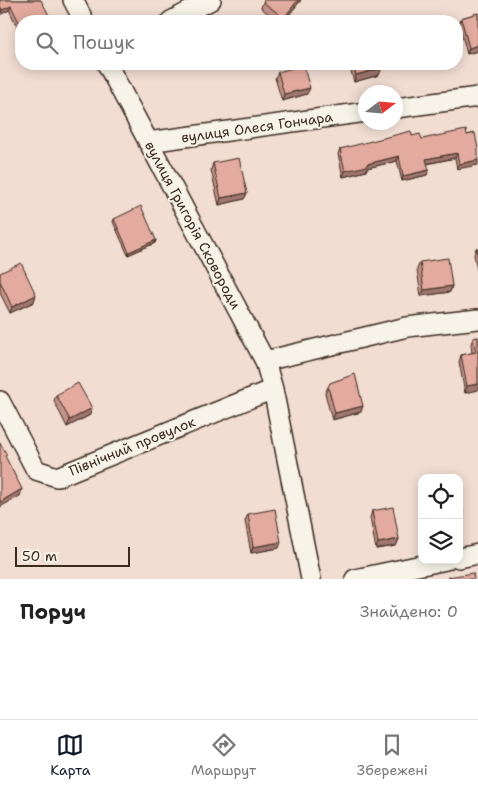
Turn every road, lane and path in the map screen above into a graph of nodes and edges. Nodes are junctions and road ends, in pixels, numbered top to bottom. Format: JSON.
{"nodes":[{"id":1,"x":73,"y":0,"type":"edge"},
{"id":2,"x":206,"y":1,"type":"edge"},
{"id":3,"x":81,"y":15,"type":"edge"},
{"id":4,"x":182,"y":15,"type":"edge"},
{"id":5,"x":110,"y":70,"type":"edge"},
{"id":6,"x":478,"y":97,"type":"edge"},
{"id":7,"x":403,"y":107,"type":"edge"},
{"id":8,"x":358,"y":113,"type":"edge"},
{"id":9,"x":148,"y":142,"type":"junction"},
{"id":10,"x":478,"y":319,"type":"edge"},
{"id":11,"x":265,"y":361,"type":"junction"},
{"id":12,"x":273,"y":389,"type":"junction"},
{"id":13,"x":0,"y":401,"type":"edge"},
{"id":14,"x":478,"y":554,"type":"edge"},
{"id":15,"x":463,"y":557,"type":"edge"},
{"id":16,"x":427,"y":564,"type":"edge"},
{"id":17,"x":311,"y":579,"type":"edge"},
{"id":18,"x":355,"y":579,"type":"edge"}],
"edges":[{"from":1,"to":3,"type":"street"},
{"from":2,"to":4,"type":"street"},
{"from":5,"to":9,"type":"street","name":"вулиця Григорія Сковороди"},
{"from":6,"to":7,"type":"street"},
{"from":8,"to":9,"type":"street","name":"вулиця Олеся Гончара"},
{"from":9,"to":11,"type":"street","name":"вулиця Григорія Сковороди"},
{"from":10,"to":11,"type":"street"},
{"from":11,"to":12,"type":"street","name":"вулиця Григорія Сковороди"},
{"from":12,"to":13,"type":"street","name":"Північний провулок"},
{"from":12,"to":17,"type":"street","name":"вулиця Григорія Сковороди"},
{"from":14,"to":15,"type":"street"},
{"from":16,"to":18,"type":"street"}]}
